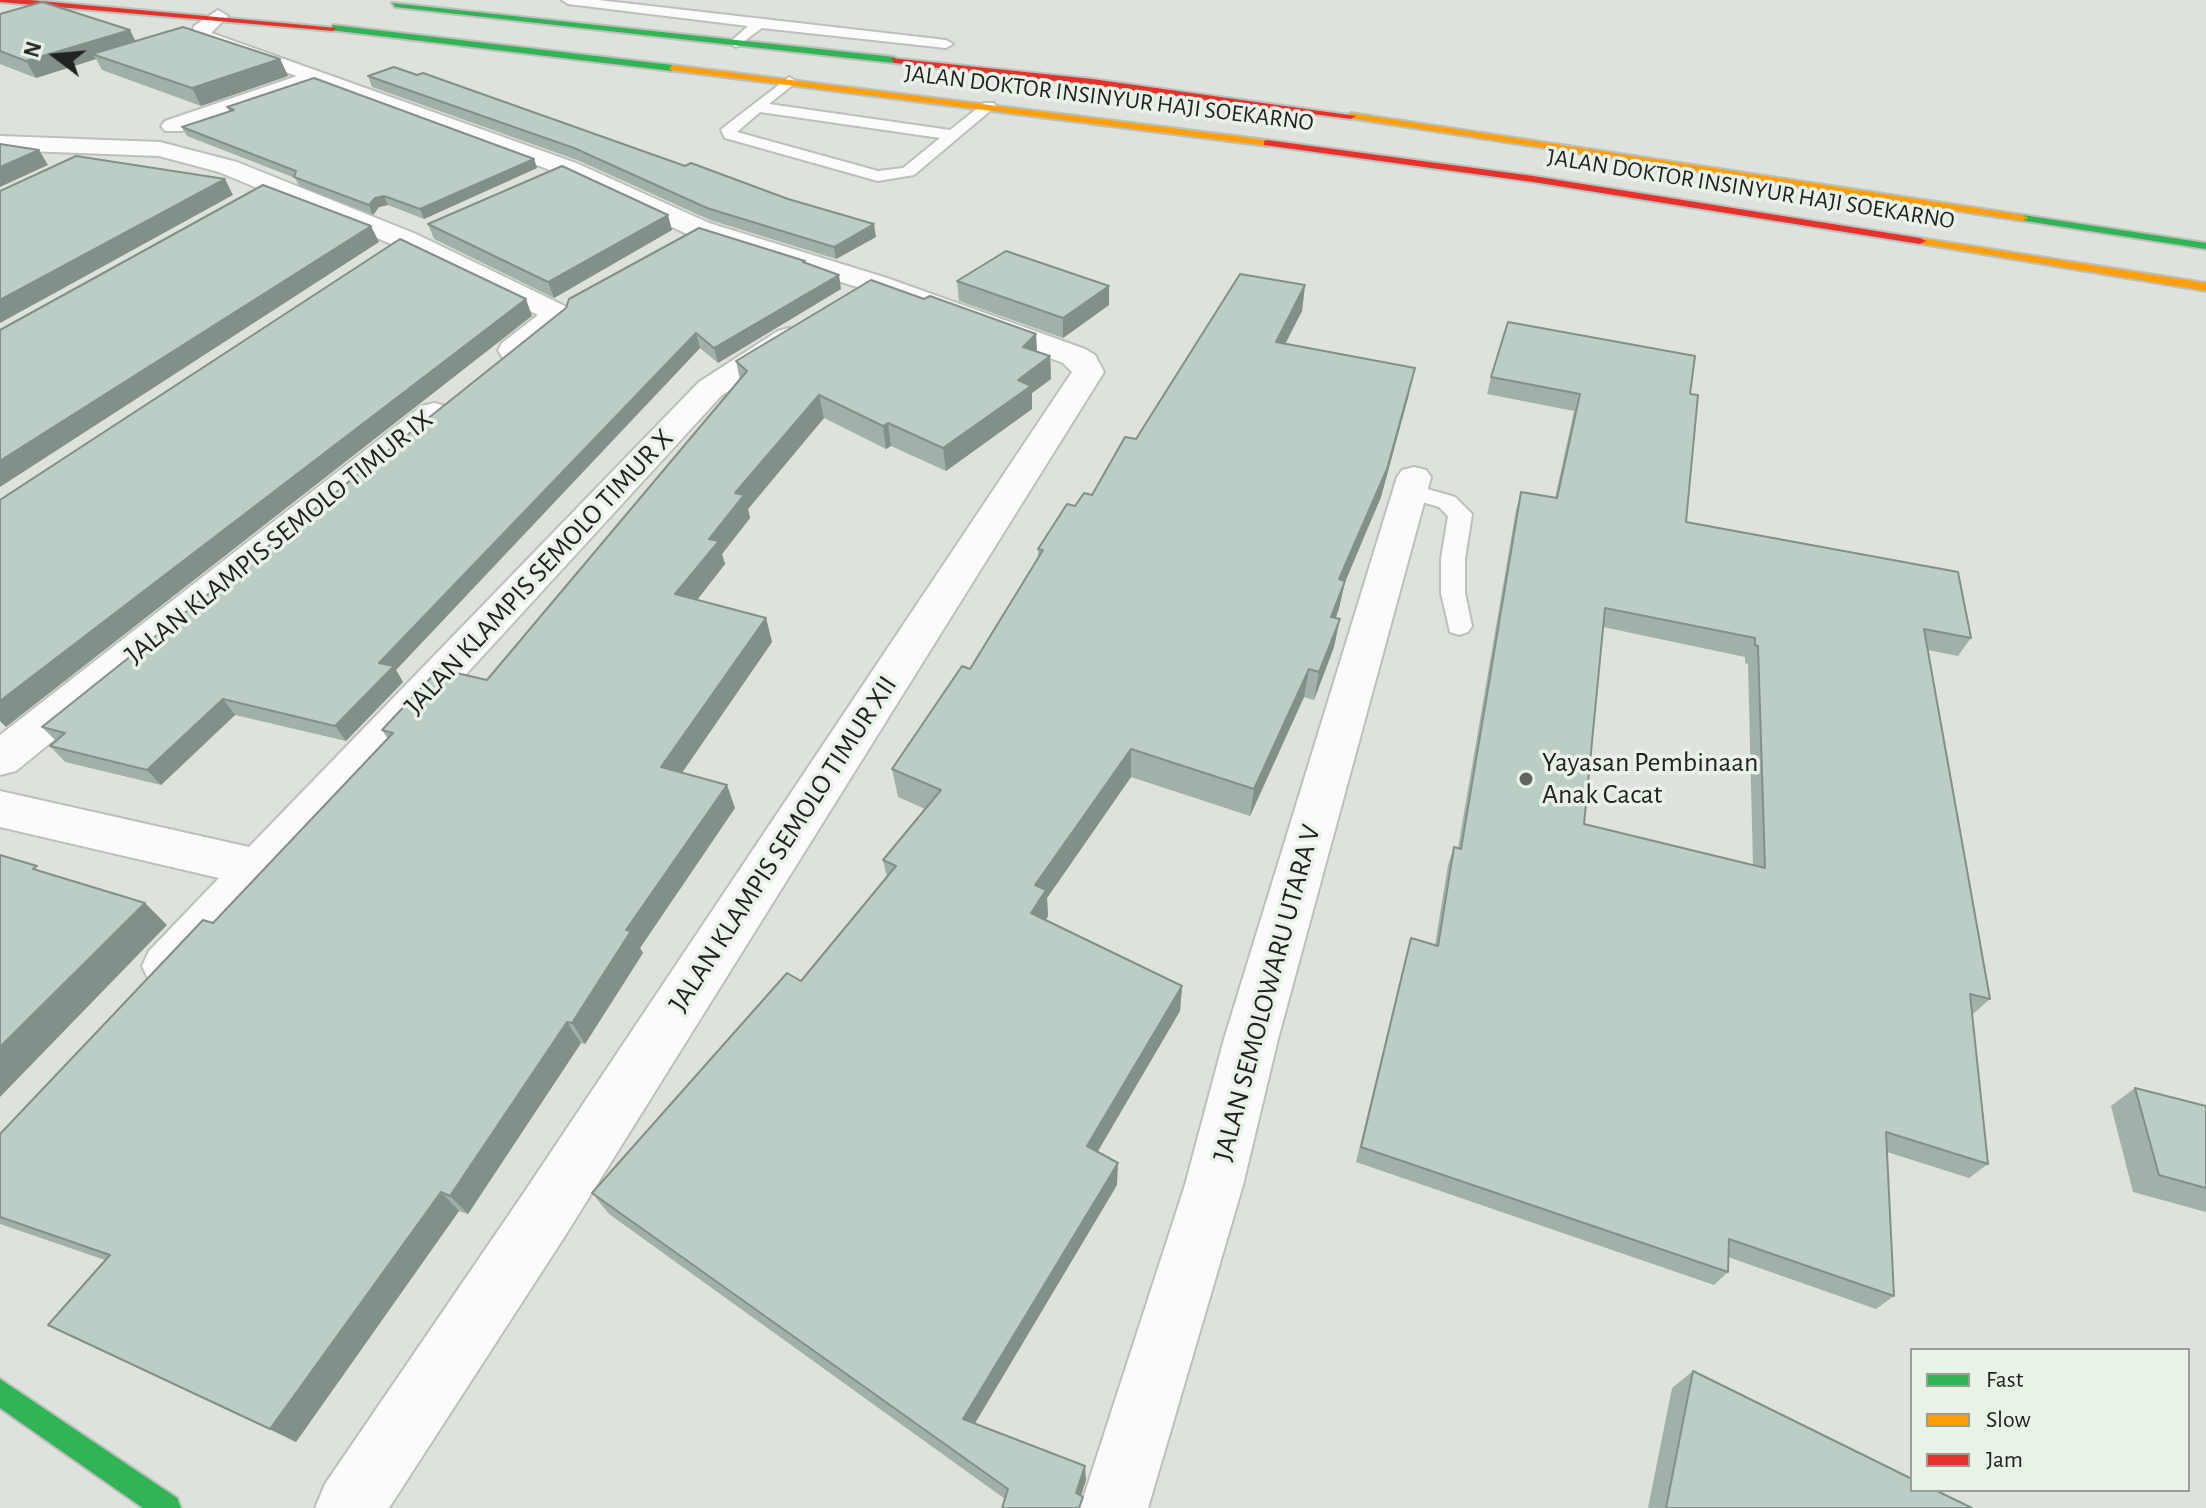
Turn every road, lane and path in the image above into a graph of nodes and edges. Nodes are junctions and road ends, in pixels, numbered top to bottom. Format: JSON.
{"nodes":[{"id":1,"x":0,"y":0,"type":"edge"},
{"id":2,"x":568,"y":0,"type":"edge"},
{"id":3,"x":381,"y":4,"type":"dead end"},
{"id":4,"x":218,"y":16,"type":"junction"},
{"id":5,"x":759,"y":24,"type":"junction"},
{"id":6,"x":736,"y":43,"type":"junction"},
{"id":7,"x":946,"y":44,"type":"dead end"},
{"id":8,"x":822,"y":51,"type":"junction"},
{"id":9,"x":937,"y":65,"type":"junction"},
{"id":10,"x":318,"y":76,"type":"junction"},
{"id":11,"x":789,"y":81,"type":"junction"},
{"id":12,"x":906,"y":95,"type":"junction"},
{"id":13,"x":989,"y":106,"type":"junction"},
{"id":14,"x":757,"y":107,"type":"junction"},
{"id":15,"x":952,"y":135,"type":"junction"},
{"id":16,"x":0,"y":143,"type":"edge"},
{"id":17,"x":116,"y":145,"type":"junction"},
{"id":18,"x":567,"y":168,"type":"junction"},
{"id":19,"x":64,"y":170,"type":"edge"},
{"id":20,"x":538,"y":181,"type":"edge"},
{"id":21,"x":273,"y":186,"type":"junction"},
{"id":22,"x":245,"y":201,"type":"edge"},
{"id":23,"x":699,"y":229,"type":"junction"},
{"id":24,"x":412,"y":239,"type":"junction"},
{"id":25,"x":671,"y":244,"type":"edge"},
{"id":26,"x":2206,"y":246,"type":"edge"},
{"id":27,"x":877,"y":284,"type":"junction"},
{"id":28,"x":2206,"y":287,"type":"edge"},
{"id":29,"x":1412,"y":484,"type":"joint"},
{"id":30,"x":1459,"y":626,"type":"dead end"},
{"id":31,"x":0,"y":759,"type":"edge"},
{"id":32,"x":0,"y":809,"type":"edge"},
{"id":33,"x":259,"y":868,"type":"junction"},
{"id":34,"x":141,"y":993,"type":"edge"},
{"id":35,"x":0,"y":1392,"type":"edge"},
{"id":36,"x":167,"y":1508,"type":"edge"},
{"id":37,"x":349,"y":1508,"type":"edge"},
{"id":38,"x":1114,"y":1508,"type":"edge"}],
"edges":[{"from":1,"to":4,"type":"main road","name":"JALAN DOKTOR INSINYUR HAJI SOEKARNO"},
{"from":2,"to":5,"type":"lane"},
{"from":3,"to":6,"type":"main road","name":"JALAN DOKTOR INSINYUR HAJI SOEKARNO"},
{"from":4,"to":10,"type":"street"},
{"from":4,"to":11,"type":"main road","name":"JALAN DOKTOR INSINYUR HAJI SOEKARNO"},
{"from":5,"to":6,"type":"lane"},
{"from":5,"to":7,"type":"lane"},
{"from":6,"to":8,"type":"main road","name":"JALAN DOKTOR INSINYUR HAJI SOEKARNO"},
{"from":8,"to":9,"type":"main road","name":"JALAN DOKTOR INSINYUR HAJI SOEKARNO"},
{"from":8,"to":11,"type":"main road"},
{"from":9,"to":12,"type":"main road"},
{"from":9,"to":26,"type":"main road","name":"JALAN DOKTOR INSINYUR HAJI SOEKARNO"},
{"from":10,"to":18,"type":"street"},
{"from":10,"to":24,"type":"street"},
{"from":11,"to":12,"type":"main road","name":"JALAN DOKTOR INSINYUR HAJI SOEKARNO"},
{"from":11,"to":14,"type":"lane"},
{"from":12,"to":13,"type":"main road","name":"JALAN DOKTOR INSINYUR HAJI SOEKARNO"},
{"from":13,"to":15,"type":"lane"},
{"from":13,"to":28,"type":"main road","name":"JALAN DOKTOR INSINYUR HAJI SOEKARNO"},
{"from":14,"to":15,"type":"lane"},
{"from":14,"to":15,"type":"lane"},
{"from":16,"to":17,"type":"street"},
{"from":17,"to":19,"type":"street"},
{"from":17,"to":21,"type":"street"},
{"from":18,"to":20,"type":"street"},
{"from":18,"to":23,"type":"street"},
{"from":21,"to":22,"type":"street"},
{"from":21,"to":24,"type":"street"},
{"from":23,"to":25,"type":"street"},
{"from":23,"to":27,"type":"street"},
{"from":24,"to":31,"type":"street","name":"JALAN KLAMPIS SEMOLO TIMUR IX"},
{"from":27,"to":33,"type":"street","name":"JALAN KLAMPIS SEMOLO TIMUR X"},
{"from":27,"to":37,"type":"street","name":"JALAN KLAMPIS SEMOLO TIMUR XII"},
{"from":29,"to":30,"type":"lane"},
{"from":29,"to":38,"type":"street","name":"JALAN SEMOLOWARU UTARA V"},
{"from":32,"to":33,"type":"street"},
{"from":33,"to":34,"type":"street","name":"JALAN KLAMPIS SEMOLO TIMUR X"},
{"from":35,"to":36,"type":"main road"}]}
